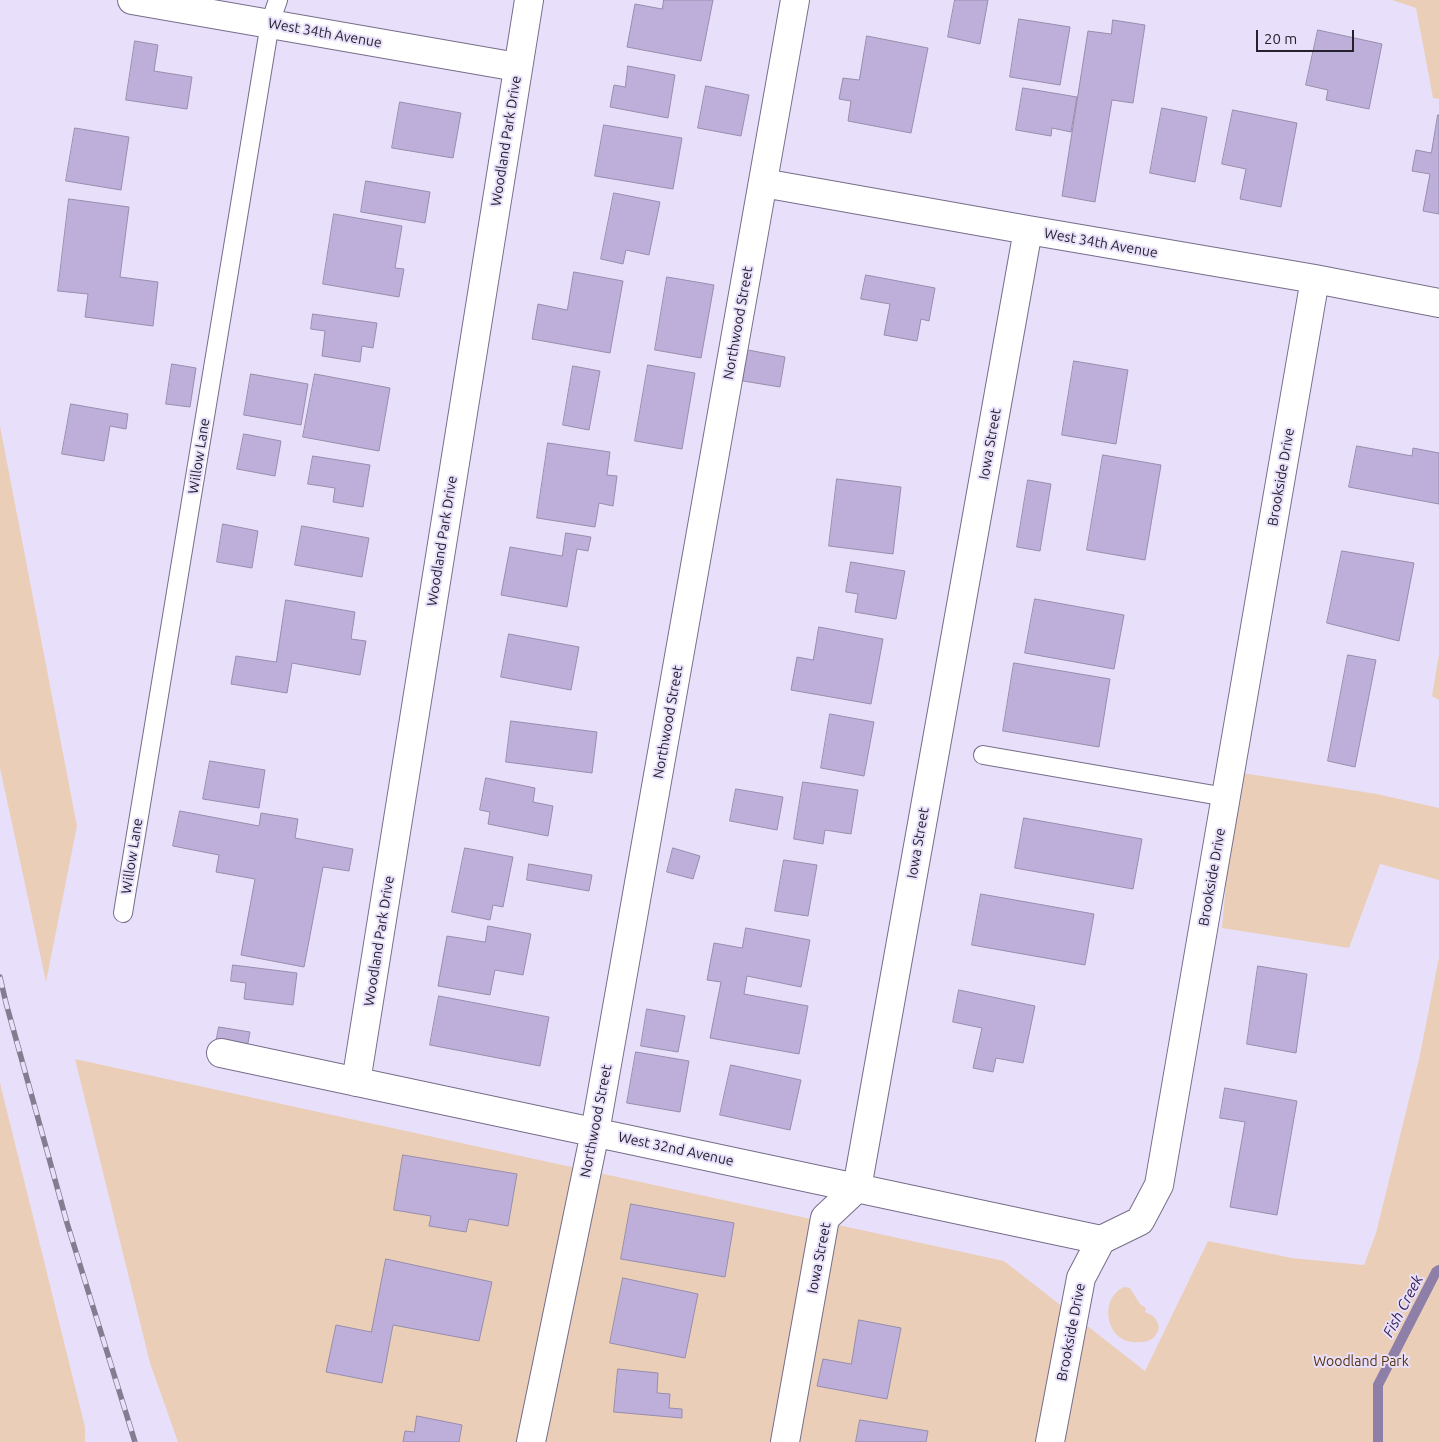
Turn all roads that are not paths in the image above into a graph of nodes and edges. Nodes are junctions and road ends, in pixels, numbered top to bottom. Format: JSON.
{"nodes":[{"id":1,"x":132,"y":0,"type":"edge"},
{"id":2,"x":529,"y":0,"type":"edge"},
{"id":3,"x":795,"y":0,"type":"edge"},
{"id":4,"x":274,"y":12,"type":"edge"},
{"id":5,"x":518,"y":67,"type":"junction"},
{"id":6,"x":763,"y":183,"type":"junction"},
{"id":7,"x":1028,"y":230,"type":"junction"},
{"id":8,"x":1315,"y":279,"type":"junction"},
{"id":9,"x":1439,"y":303,"type":"edge"},
{"id":10,"x":983,"y":755,"type":"dead end"},
{"id":11,"x":1226,"y":798,"type":"junction"},
{"id":12,"x":123,"y":914,"type":"dead end"},
{"id":13,"x":221,"y":1053,"type":"dead end"},
{"id":14,"x":356,"y":1082,"type":"junction"},
{"id":15,"x":595,"y":1132,"type":"junction"},
{"id":16,"x":857,"y":1188,"type":"junction"},
{"id":17,"x":1101,"y":1240,"type":"junction"},
{"id":18,"x":531,"y":1442,"type":"edge"},
{"id":19,"x":785,"y":1442,"type":"edge"},
{"id":20,"x":1050,"y":1442,"type":"edge"}],
"edges":[{"from":1,"to":4,"type":"street","name":"West 34th Avenue"},
{"from":2,"to":5,"type":"street","name":"Woodland Park Drive"},
{"from":3,"to":6,"type":"street","name":"Northwood Street"},
{"from":4,"to":5,"type":"street","name":"West 34th Avenue"},
{"from":4,"to":12,"type":"lane","name":"Willow Lane"},
{"from":5,"to":14,"type":"street","name":"Woodland Park Drive"},
{"from":6,"to":7,"type":"street","name":"West 34th Avenue"},
{"from":6,"to":15,"type":"street","name":"Northwood Street"},
{"from":7,"to":8,"type":"street","name":"West 34th Avenue"},
{"from":7,"to":16,"type":"street","name":"Iowa Street"},
{"from":8,"to":9,"type":"street","name":"West 34th Avenue"},
{"from":8,"to":11,"type":"street","name":"Brookside Drive"},
{"from":10,"to":11,"type":"lane"},
{"from":11,"to":17,"type":"street","name":"Brookside Drive"},
{"from":13,"to":14,"type":"street","name":"West 32nd Avenue"},
{"from":14,"to":15,"type":"street","name":"West 32nd Avenue"},
{"from":15,"to":16,"type":"street","name":"West 32nd Avenue"},
{"from":15,"to":18,"type":"street","name":"Northwood Street"},
{"from":16,"to":17,"type":"street","name":"West 32nd Avenue"},
{"from":16,"to":19,"type":"street","name":"Iowa Street"},
{"from":17,"to":20,"type":"street","name":"Brookside Drive"}]}
